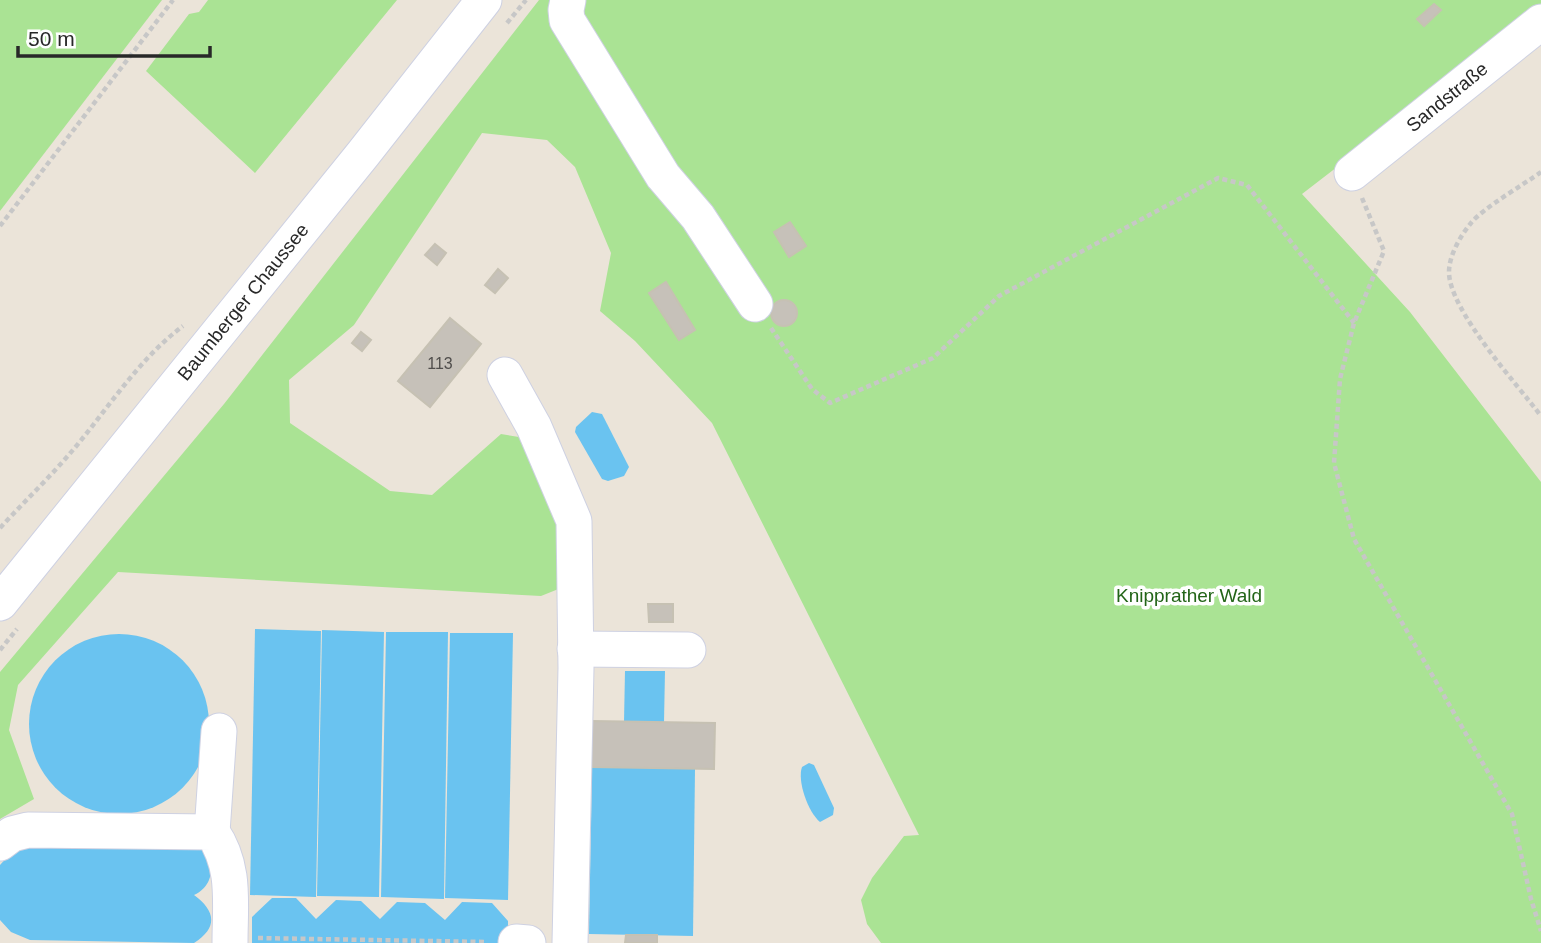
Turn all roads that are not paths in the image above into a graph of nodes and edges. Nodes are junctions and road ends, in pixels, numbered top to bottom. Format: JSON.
{"nodes":[{"id":1,"x":484,"y":0,"type":"edge"},
{"id":2,"x":565,"y":1,"type":"edge"},
{"id":3,"x":1541,"y":22,"type":"edge"},
{"id":4,"x":1352,"y":173,"type":"road end"},
{"id":5,"x":755,"y":304,"type":"road end"},
{"id":6,"x":505,"y":374,"type":"dead end"},
{"id":7,"x":12,"y":580,"type":"edge"},
{"id":8,"x":0,"y":603,"type":"edge"},
{"id":9,"x":575,"y":649,"type":"junction"},
{"id":10,"x":688,"y":650,"type":"dead end"},
{"id":11,"x":219,"y":731,"type":"dead end"},
{"id":12,"x":212,"y":832,"type":"junction"},
{"id":13,"x":0,"y":843,"type":"edge"},
{"id":14,"x":240,"y":941,"type":"edge"},
{"id":15,"x":570,"y":943,"type":"edge"}],
"edges":[{"from":1,"to":7,"type":"street","name":"Baumberger Chaussee"},
{"from":2,"to":5,"type":"street"},
{"from":3,"to":4,"type":"street","name":"Sandstraße"},
{"from":6,"to":9,"type":"street"},
{"from":7,"to":8,"type":"street","name":"Baumberger Chaussee"},
{"from":9,"to":10,"type":"street"},
{"from":9,"to":15,"type":"street"},
{"from":11,"to":12,"type":"street"},
{"from":12,"to":13,"type":"street"},
{"from":12,"to":14,"type":"street"}]}
